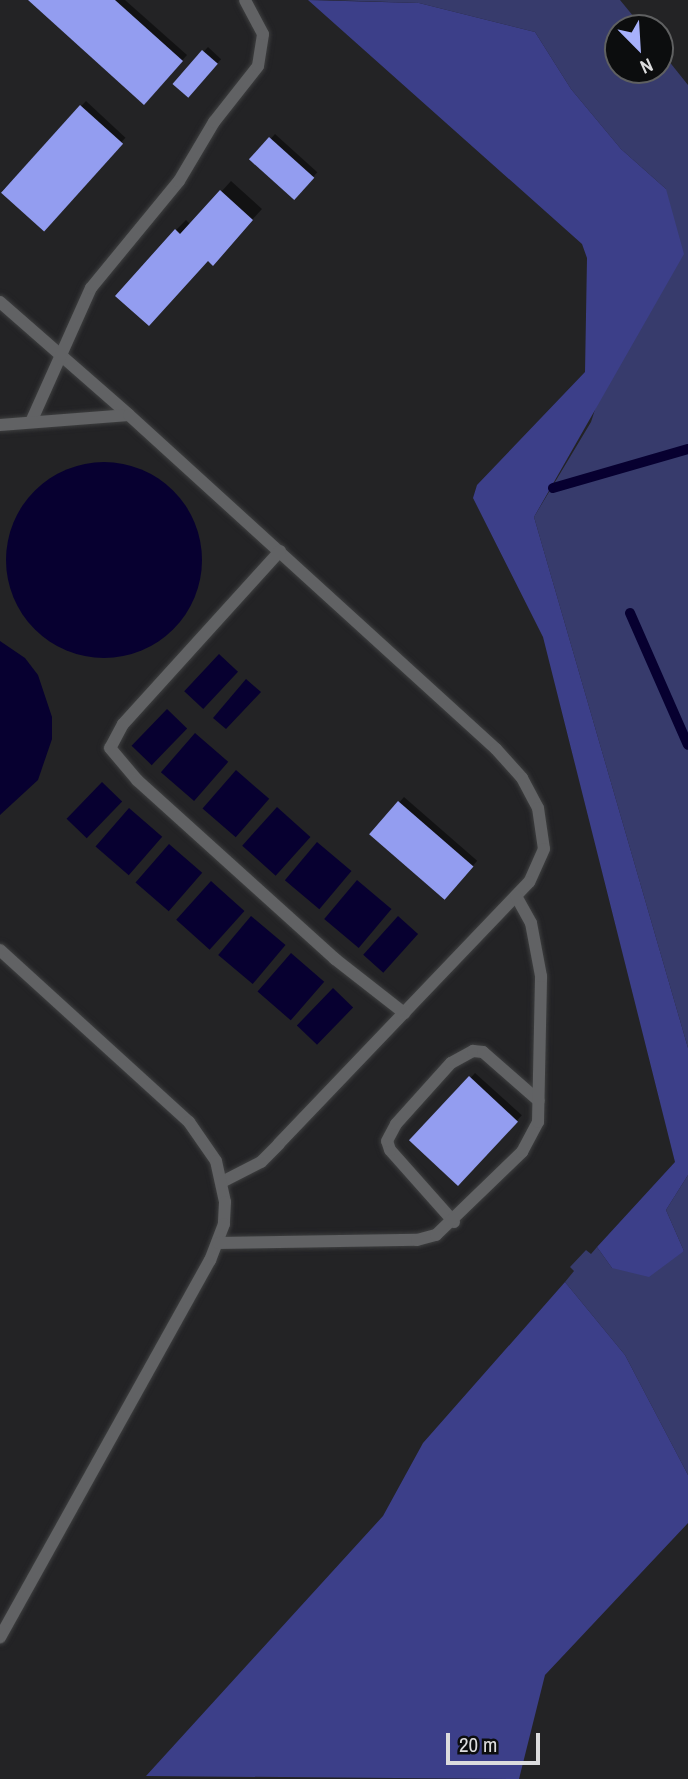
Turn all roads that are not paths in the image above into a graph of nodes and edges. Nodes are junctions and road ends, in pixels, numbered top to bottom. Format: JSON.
{"nodes":[{"id":1,"x":248,"y":2,"type":"edge"},
{"id":2,"x":0,"y":302,"type":"edge"},
{"id":3,"x":61,"y":355,"type":"junction"},
{"id":4,"x":129,"y":415,"type":"junction"},
{"id":5,"x":31,"y":422,"type":"junction"},
{"id":6,"x":0,"y":425,"type":"edge"},
{"id":7,"x":280,"y":551,"type":"junction"},
{"id":8,"x":516,"y":896,"type":"junction"},
{"id":9,"x":0,"y":950,"type":"edge"},
{"id":10,"x":404,"y":1013,"type":"junction"},
{"id":11,"x":540,"y":1101,"type":"junction"},
{"id":12,"x":222,"y":1182,"type":"junction"},
{"id":13,"x":454,"y":1222,"type":"junction"},
{"id":14,"x":218,"y":1243,"type":"junction"},
{"id":15,"x":0,"y":1637,"type":"edge"}],
"edges":[{"from":1,"to":3,"type":"lane"},
{"from":2,"to":3,"type":"lane"},
{"from":3,"to":4,"type":"lane"},
{"from":3,"to":5,"type":"lane"},
{"from":4,"to":5,"type":"lane"},
{"from":4,"to":7,"type":"lane"},
{"from":5,"to":6,"type":"lane"},
{"from":7,"to":8,"type":"lane"},
{"from":7,"to":10,"type":"lane"},
{"from":8,"to":10,"type":"lane"},
{"from":8,"to":11,"type":"lane"},
{"from":9,"to":12,"type":"lane"},
{"from":10,"to":12,"type":"lane"},
{"from":11,"to":13,"type":"lane"},
{"from":11,"to":13,"type":"lane"},
{"from":12,"to":14,"type":"lane"},
{"from":13,"to":14,"type":"lane"},
{"from":14,"to":15,"type":"lane"}]}
